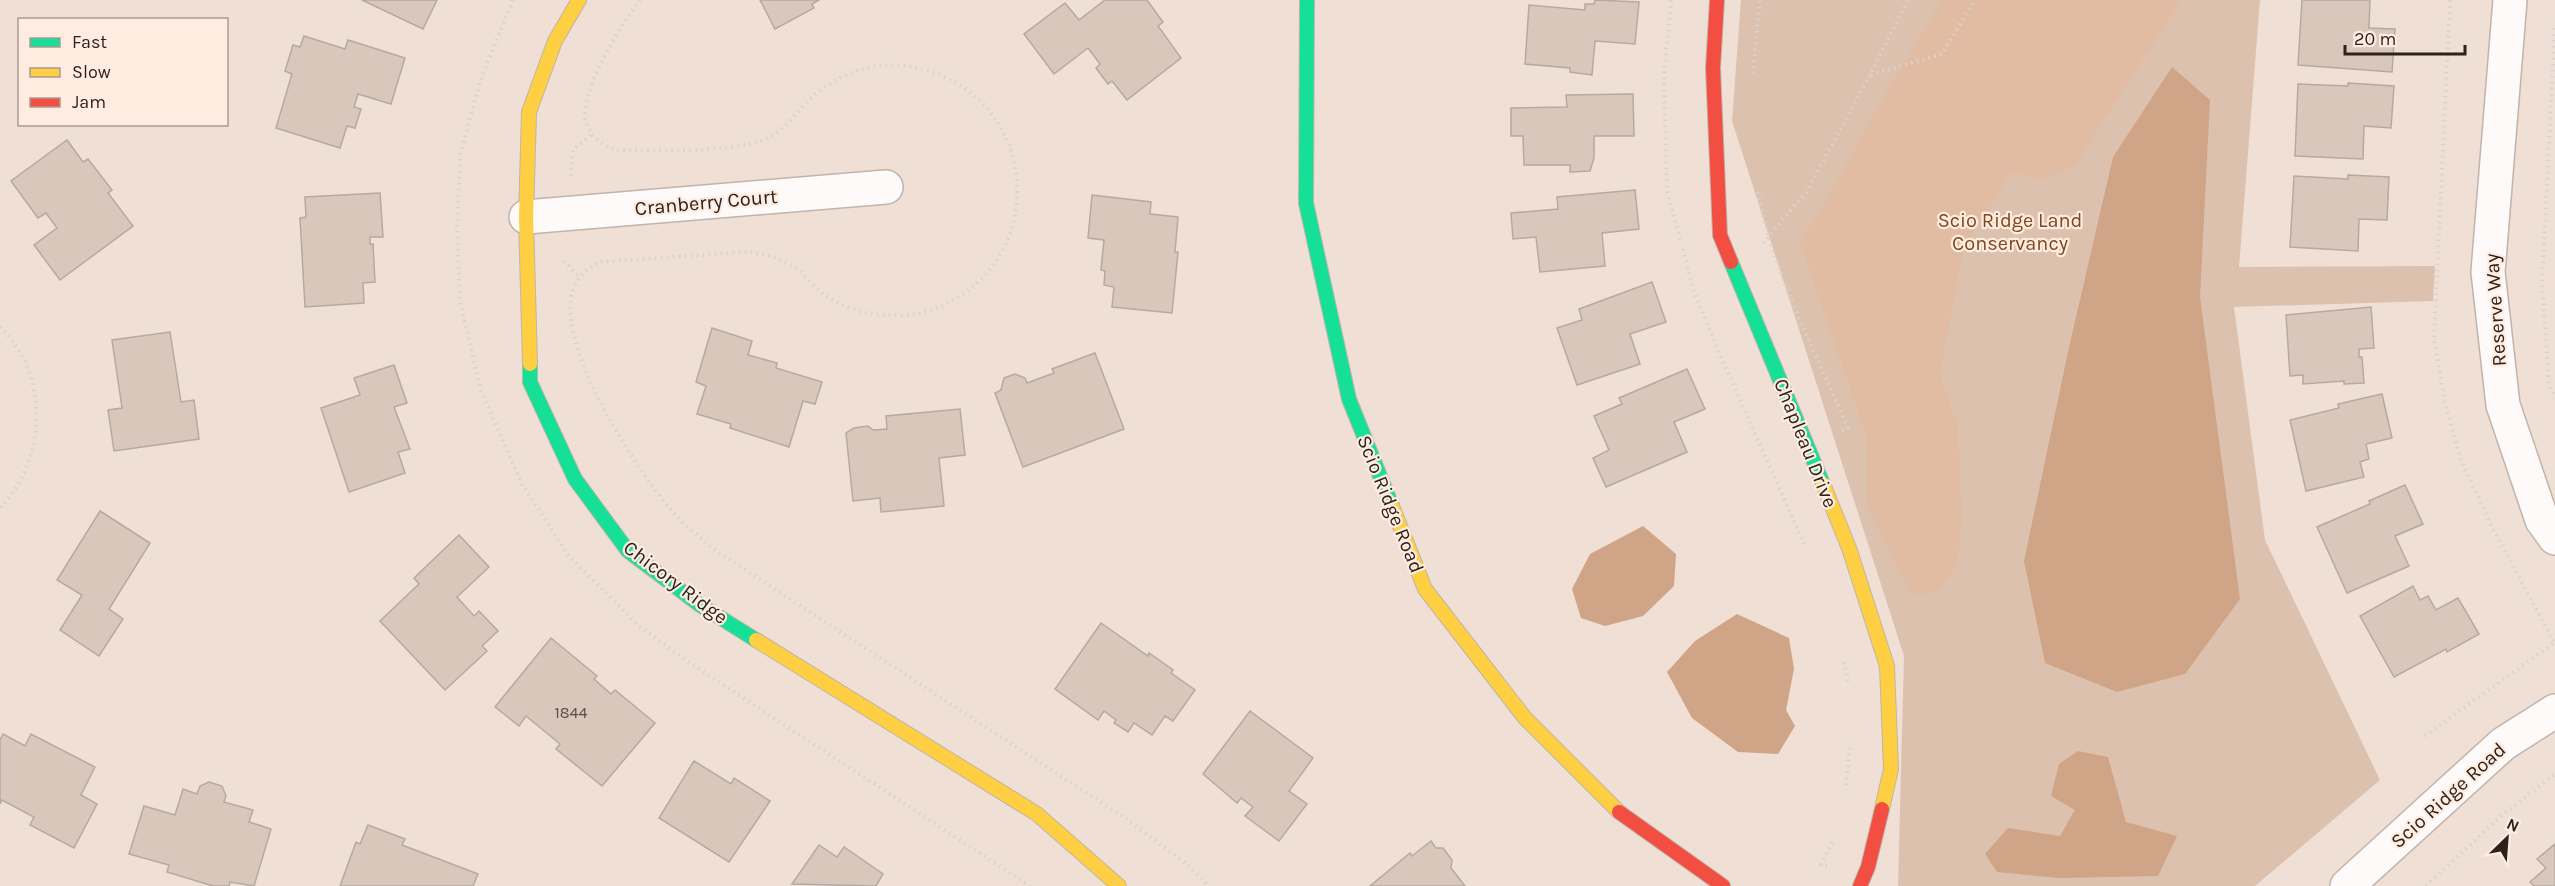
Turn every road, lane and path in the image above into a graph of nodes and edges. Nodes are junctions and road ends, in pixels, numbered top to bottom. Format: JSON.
{"nodes":[{"id":1,"x":579,"y":0,"type":"edge"},
{"id":2,"x":640,"y":0,"type":"edge"},
{"id":3,"x":1307,"y":0,"type":"edge"},
{"id":4,"x":1671,"y":0,"type":"edge"},
{"id":5,"x":1717,"y":0,"type":"edge"},
{"id":6,"x":1760,"y":0,"type":"edge"},
{"id":7,"x":1908,"y":0,"type":"edge"},
{"id":8,"x":1975,"y":0,"type":"edge"},
{"id":9,"x":2510,"y":0,"type":"edge"},
{"id":10,"x":2555,"y":28,"type":"edge"},
{"id":11,"x":2555,"y":33,"type":"edge"},
{"id":12,"x":1870,"y":75,"type":"junction"},
{"id":13,"x":1753,"y":80,"type":"dead end"},
{"id":14,"x":1756,"y":182,"type":"dead end"},
{"id":15,"x":886,"y":187,"type":"dead end"},
{"id":16,"x":526,"y":217,"type":"junction"},
{"id":17,"x":1768,"y":237,"type":"junction"},
{"id":18,"x":1737,"y":274,"type":"junction"},
{"id":19,"x":0,"y":327,"type":"edge"},
{"id":20,"x":2555,"y":399,"type":"edge"},
{"id":21,"x":1807,"y":445,"type":"junction"},
{"id":22,"x":1767,"y":463,"type":"junction"},
{"id":23,"x":0,"y":508,"type":"edge"},
{"id":24,"x":2555,"y":538,"type":"edge"},
{"id":25,"x":1808,"y":552,"type":"dead end"},
{"id":26,"x":2555,"y":642,"type":"edge"},
{"id":27,"x":1843,"y":659,"type":"dead end"},
{"id":28,"x":1849,"y":692,"type":"dead end"},
{"id":29,"x":2555,"y":711,"type":"edge"},
{"id":30,"x":1851,"y":736,"type":"dead end"},
{"id":31,"x":2425,"y":736,"type":"dead end"},
{"id":32,"x":2555,"y":774,"type":"edge"},
{"id":33,"x":1844,"y":796,"type":"dead end"},
{"id":34,"x":1836,"y":837,"type":"dead end"},
{"id":35,"x":1863,"y":881,"type":"edge"},
{"id":36,"x":1119,"y":886,"type":"edge"},
{"id":37,"x":1209,"y":886,"type":"edge"},
{"id":38,"x":1724,"y":886,"type":"edge"},
{"id":39,"x":2347,"y":886,"type":"edge"},
{"id":40,"x":2426,"y":886,"type":"edge"}],
"edges":[{"from":1,"to":16,"type":"street","name":"Chicory Ridge"},
{"from":2,"to":37,"type":"path"},
{"from":3,"to":38,"type":"street","name":"Scio Ridge Road"},
{"from":4,"to":22,"type":"path"},
{"from":5,"to":18,"type":"street","name":"Chapleau Drive"},
{"from":6,"to":13,"type":"path"},
{"from":7,"to":12,"type":"path"},
{"from":8,"to":12,"type":"path"},
{"from":9,"to":24,"type":"street","name":"Reserve Way"},
{"from":10,"to":11,"type":"path"},
{"from":11,"to":20,"type":"path"},
{"from":12,"to":17,"type":"path"},
{"from":14,"to":17,"type":"path"},
{"from":15,"to":16,"type":"street","name":"Cranberry Court"},
{"from":16,"to":36,"type":"street","name":"Chicory Ridge"},
{"from":17,"to":18,"type":"path"},
{"from":17,"to":21,"type":"path"},
{"from":18,"to":21,"type":"street","name":"Chapleau Drive"},
{"from":19,"to":23,"type":"path"},
{"from":21,"to":22,"type":"path"},
{"from":21,"to":35,"type":"street","name":"Chapleau Drive"},
{"from":22,"to":25,"type":"path"},
{"from":26,"to":31,"type":"path"},
{"from":27,"to":28,"type":"path"},
{"from":29,"to":39,"type":"street","name":"Scio Ridge Road"},
{"from":30,"to":33,"type":"path"},
{"from":32,"to":40,"type":"path"},
{"from":34,"to":35,"type":"path"}]}
